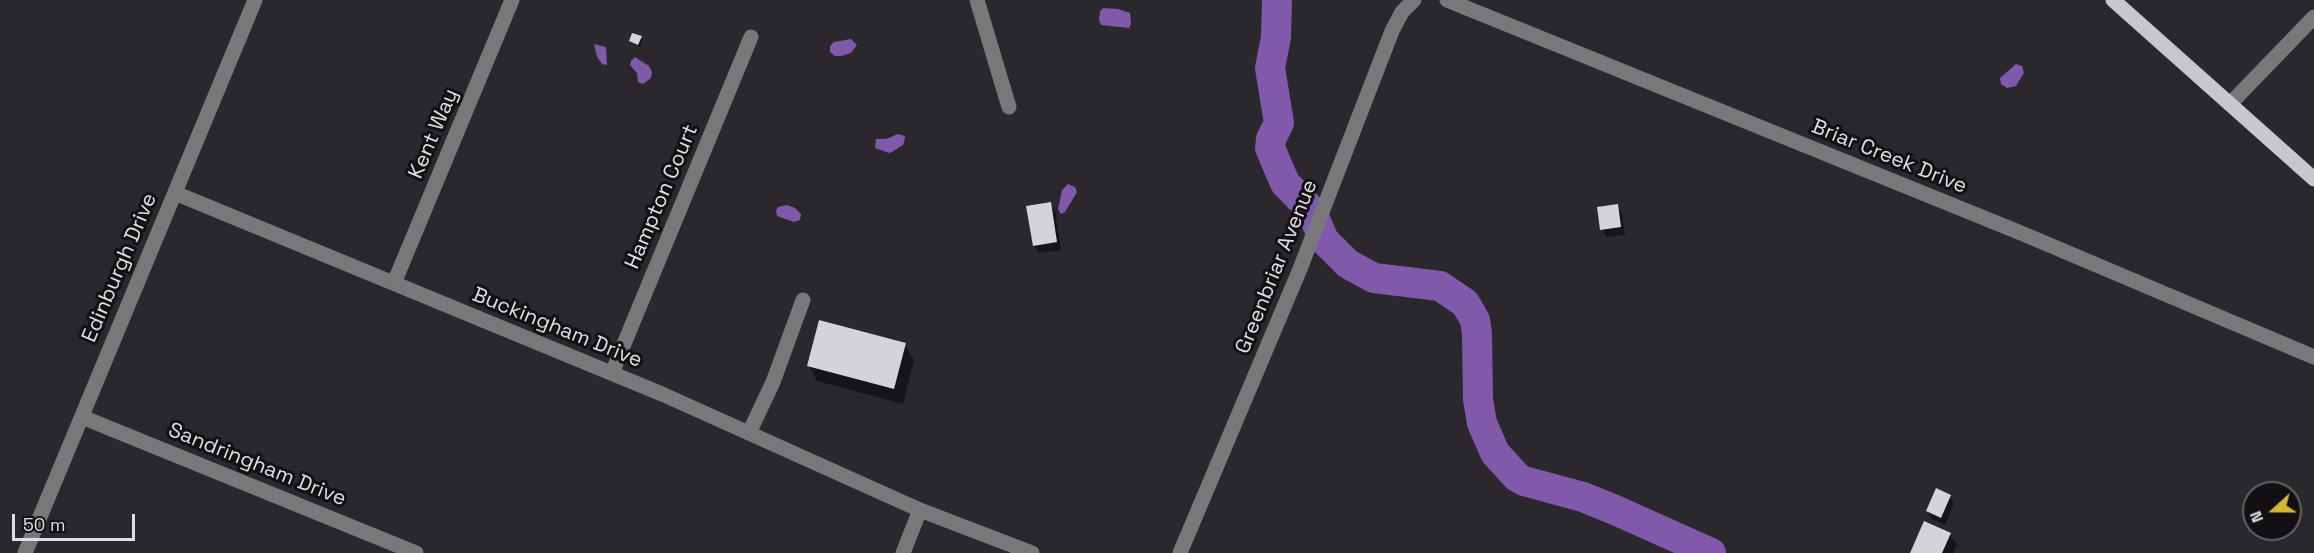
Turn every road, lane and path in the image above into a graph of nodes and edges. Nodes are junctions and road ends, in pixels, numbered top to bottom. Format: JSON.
{"nodes":[{"id":1,"x":255,"y":0,"type":"edge"},
{"id":2,"x":512,"y":0,"type":"edge"},
{"id":3,"x":977,"y":0,"type":"edge"},
{"id":4,"x":1404,"y":0,"type":"edge"},
{"id":5,"x":1414,"y":0,"type":"edge"},
{"id":6,"x":1447,"y":0,"type":"edge"},
{"id":7,"x":2113,"y":0,"type":"edge"},
{"id":8,"x":2314,"y":17,"type":"edge"},
{"id":9,"x":1397,"y":20,"type":"junction"},
{"id":10,"x":751,"y":37,"type":"dead end"},
{"id":11,"x":2230,"y":104,"type":"junction"},
{"id":12,"x":1009,"y":107,"type":"dead end"},
{"id":13,"x":2314,"y":178,"type":"edge"},
{"id":14,"x":175,"y":193,"type":"junction"},
{"id":15,"x":394,"y":283,"type":"junction"},
{"id":16,"x":803,"y":300,"type":"dead end"},
{"id":17,"x":2314,"y":357,"type":"edge"},
{"id":18,"x":612,"y":373,"type":"junction"},
{"id":19,"x":82,"y":417,"type":"junction"},
{"id":20,"x":749,"y":433,"type":"junction"},
{"id":21,"x":920,"y":510,"type":"junction"},
{"id":22,"x":25,"y":553,"type":"edge"},
{"id":23,"x":416,"y":553,"type":"edge"},
{"id":24,"x":903,"y":553,"type":"edge"},
{"id":25,"x":1032,"y":553,"type":"edge"},
{"id":26,"x":1180,"y":553,"type":"edge"}],
"edges":[{"from":1,"to":14,"type":"street","name":"Edinburgh Drive"},
{"from":2,"to":15,"type":"street","name":"Kent Way"},
{"from":3,"to":12,"type":"street"},
{"from":4,"to":9,"type":"street"},
{"from":5,"to":9,"type":"street","name":"Greenbriar Avenue"},
{"from":6,"to":17,"type":"street","name":"Briar Creek Drive"},
{"from":7,"to":11,"type":"main road"},
{"from":8,"to":11,"type":"street"},
{"from":9,"to":26,"type":"street","name":"Greenbriar Avenue"},
{"from":10,"to":18,"type":"street","name":"Hampton Court"},
{"from":11,"to":13,"type":"main road"},
{"from":14,"to":15,"type":"street","name":"Buckingham Drive"},
{"from":14,"to":19,"type":"street","name":"Edinburgh Drive"},
{"from":15,"to":18,"type":"street","name":"Buckingham Drive"},
{"from":16,"to":20,"type":"street"},
{"from":18,"to":20,"type":"street","name":"Buckingham Drive"},
{"from":19,"to":22,"type":"street","name":"Edinburgh Drive"},
{"from":19,"to":23,"type":"street","name":"Sandringham Drive"},
{"from":20,"to":21,"type":"street","name":"Buckingham Drive"},
{"from":21,"to":24,"type":"street"},
{"from":21,"to":25,"type":"street","name":"Buckingham Drive"}]}
